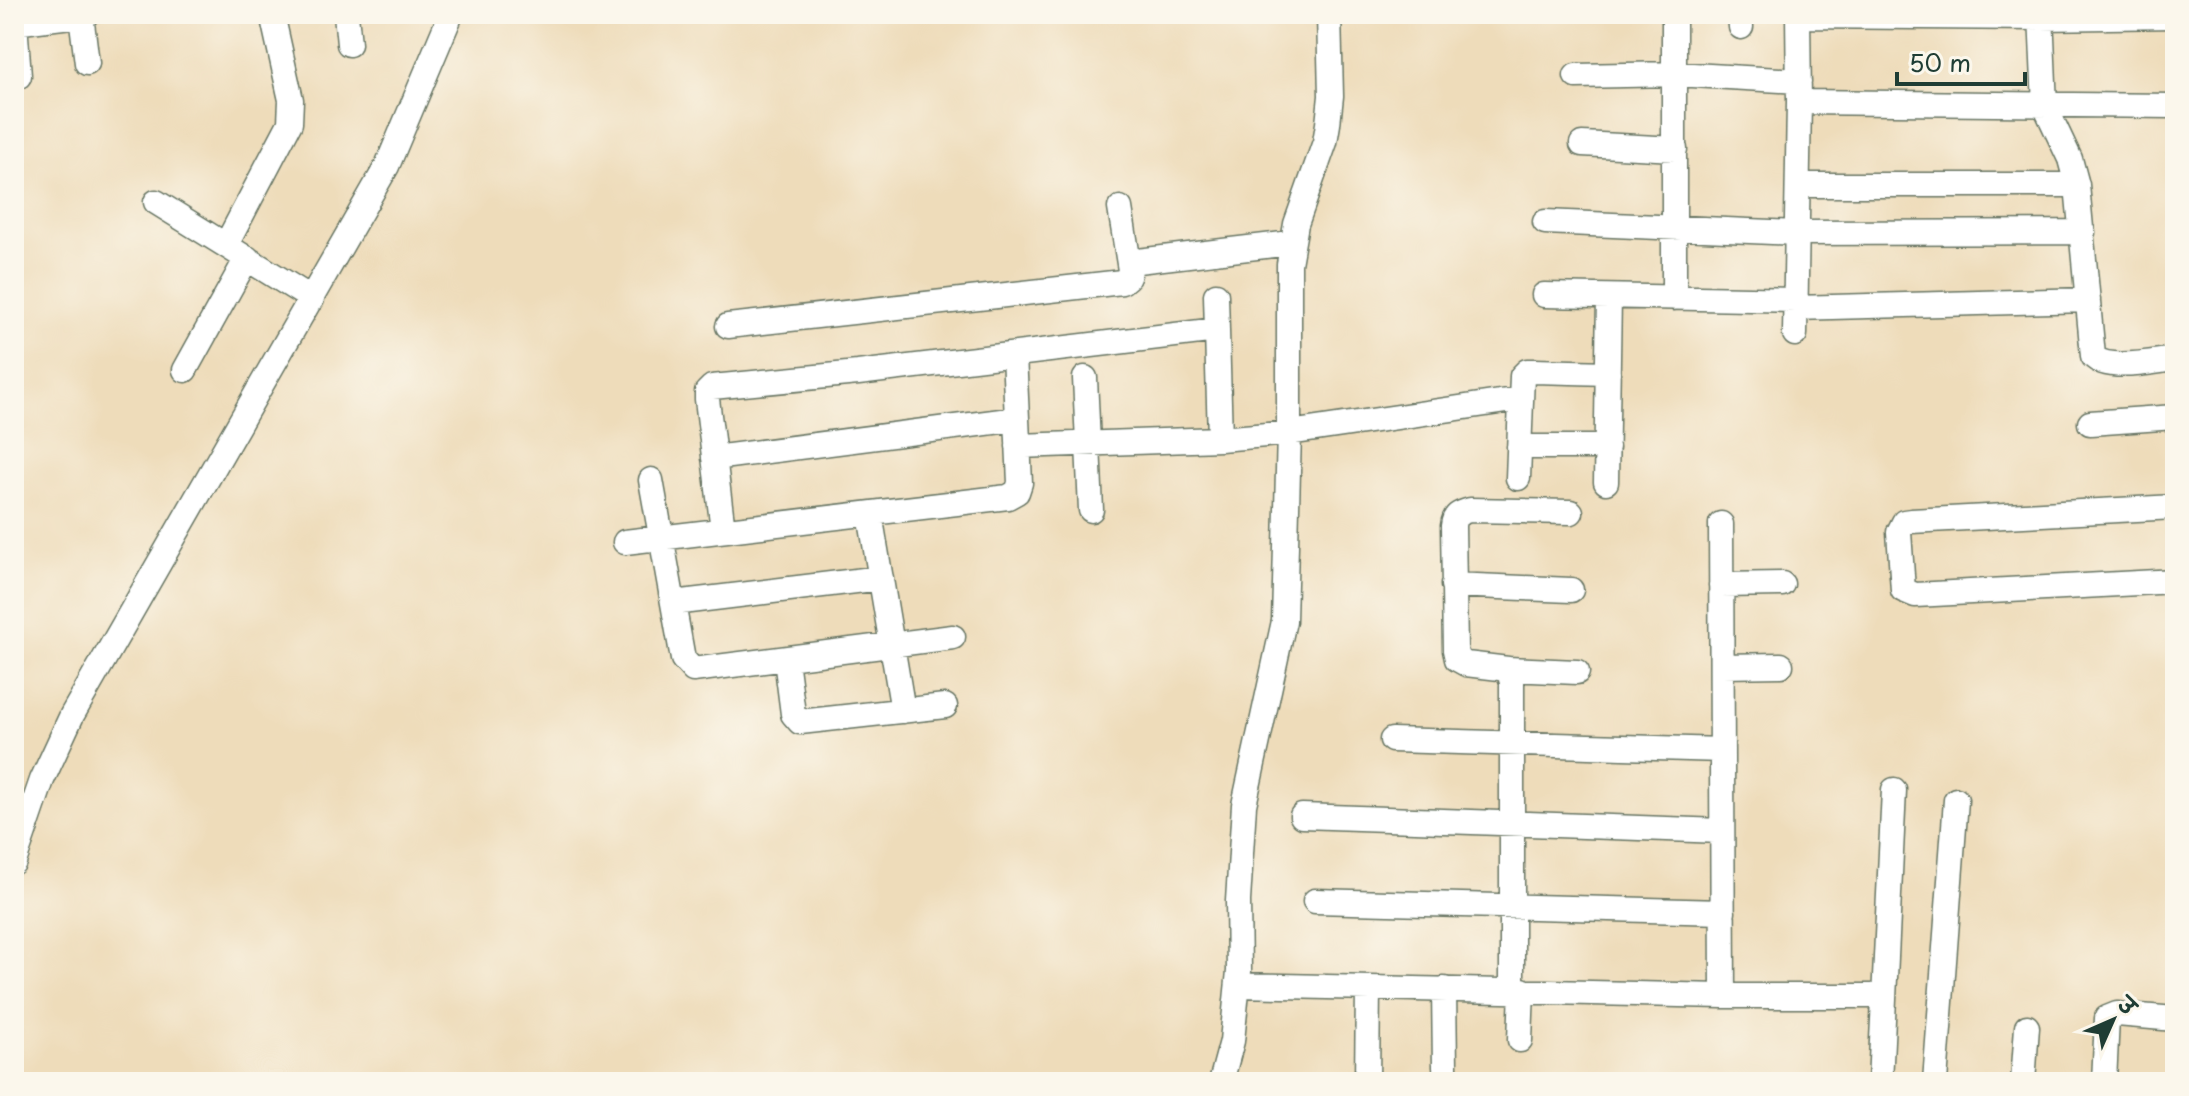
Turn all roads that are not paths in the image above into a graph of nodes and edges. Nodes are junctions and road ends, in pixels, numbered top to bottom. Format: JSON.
{"nodes":[{"id":1,"x":84,"y":14,"type":"edge"},
{"id":2,"x":272,"y":14,"type":"edge"},
{"id":3,"x":346,"y":14,"type":"edge"},
{"id":4,"x":451,"y":14,"type":"edge"},
{"id":5,"x":1329,"y":14,"type":"edge"},
{"id":6,"x":1674,"y":14,"type":"edge"},
{"id":7,"x":1798,"y":15,"type":"edge"},
{"id":8,"x":2041,"y":16,"type":"edge"},
{"id":9,"x":2175,"y":16,"type":"edge"},
{"id":10,"x":14,"y":23,"type":"edge"},
{"id":11,"x":349,"y":44,"type":"dead end"},
{"id":12,"x":87,"y":63,"type":"dead end"},
{"id":13,"x":1675,"y":74,"type":"junction"},
{"id":14,"x":19,"y":76,"type":"dead end"},
{"id":15,"x":1576,"y":76,"type":"dead end"},
{"id":16,"x":1799,"y":91,"type":"junction"},
{"id":17,"x":2045,"y":106,"type":"junction"},
{"id":18,"x":2175,"y":106,"type":"edge"},
{"id":19,"x":1582,"y":144,"type":"dead end"},
{"id":20,"x":1675,"y":149,"type":"junction"},
{"id":21,"x":1798,"y":185,"type":"junction"},
{"id":22,"x":2077,"y":185,"type":"junction"},
{"id":23,"x":156,"y":202,"type":"dead end"},
{"id":24,"x":1120,"y":208,"type":"dead end"},
{"id":25,"x":1545,"y":222,"type":"dead end"},
{"id":26,"x":1676,"y":230,"type":"junction"},
{"id":27,"x":2083,"y":232,"type":"junction"},
{"id":28,"x":1797,"y":233,"type":"junction"},
{"id":29,"x":1291,"y":243,"type":"junction"},
{"id":30,"x":236,"y":252,"type":"junction"},
{"id":31,"x":1129,"y":262,"type":"junction"},
{"id":32,"x":1216,"y":295,"type":"dead end"},
{"id":33,"x":1544,"y":295,"type":"dead end"},
{"id":34,"x":1609,"y":297,"type":"junction"},
{"id":35,"x":1674,"y":298,"type":"junction"},
{"id":36,"x":312,"y":299,"type":"junction"},
{"id":37,"x":2088,"y":300,"type":"junction"},
{"id":38,"x":1796,"y":304,"type":"junction"},
{"id":39,"x":728,"y":326,"type":"dead end"},
{"id":40,"x":1217,"y":330,"type":"junction"},
{"id":41,"x":1795,"y":334,"type":"dead end"},
{"id":42,"x":1014,"y":355,"type":"junction"},
{"id":43,"x":2175,"y":359,"type":"edge"},
{"id":44,"x":185,"y":370,"type":"dead end"},
{"id":45,"x":1608,"y":373,"type":"junction"},
{"id":46,"x":1085,"y":378,"type":"dead end"},
{"id":47,"x":1520,"y":399,"type":"junction"},
{"id":48,"x":2175,"y":417,"type":"edge"},
{"id":49,"x":1017,"y":419,"type":"junction"},
{"id":50,"x":2090,"y":423,"type":"dead end"},
{"id":51,"x":1289,"y":433,"type":"junction"},
{"id":52,"x":1220,"y":439,"type":"junction"},
{"id":53,"x":1088,"y":444,"type":"junction"},
{"id":54,"x":1018,"y":446,"type":"junction"},
{"id":55,"x":1519,"y":447,"type":"junction"},
{"id":56,"x":1607,"y":447,"type":"junction"},
{"id":57,"x":714,"y":458,"type":"junction"},
{"id":58,"x":1518,"y":478,"type":"dead end"},
{"id":59,"x":651,"y":480,"type":"dead end"},
{"id":60,"x":1606,"y":482,"type":"dead end"},
{"id":61,"x":2175,"y":507,"type":"edge"},
{"id":62,"x":1091,"y":510,"type":"dead end"},
{"id":63,"x":1571,"y":512,"type":"dead end"},
{"id":64,"x":870,"y":514,"type":"junction"},
{"id":65,"x":1721,"y":524,"type":"dead end"},
{"id":66,"x":723,"y":530,"type":"junction"},
{"id":67,"x":661,"y":537,"type":"junction"},
{"id":68,"x":625,"y":542,"type":"dead end"},
{"id":69,"x":881,"y":578,"type":"junction"},
{"id":70,"x":2175,"y":581,"type":"edge"},
{"id":71,"x":1782,"y":584,"type":"dead end"},
{"id":72,"x":1453,"y":585,"type":"junction"},
{"id":73,"x":1721,"y":585,"type":"junction"},
{"id":74,"x":1571,"y":590,"type":"dead end"},
{"id":75,"x":673,"y":603,"type":"junction"},
{"id":76,"x":953,"y":637,"type":"dead end"},
{"id":77,"x":892,"y":645,"type":"junction"},
{"id":78,"x":786,"y":659,"type":"junction"},
{"id":79,"x":1781,"y":665,"type":"dead end"},
{"id":80,"x":1722,"y":666,"type":"junction"},
{"id":81,"x":1508,"y":669,"type":"junction"},
{"id":82,"x":1577,"y":672,"type":"dead end"},
{"id":83,"x":945,"y":706,"type":"dead end"},
{"id":84,"x":903,"y":711,"type":"junction"},
{"id":85,"x":1392,"y":740,"type":"dead end"},
{"id":86,"x":1512,"y":744,"type":"junction"},
{"id":87,"x":1722,"y":750,"type":"junction"},
{"id":88,"x":1894,"y":790,"type":"dead end"},
{"id":89,"x":1956,"y":800,"type":"dead end"},
{"id":90,"x":1302,"y":816,"type":"dead end"},
{"id":91,"x":1513,"y":824,"type":"junction"},
{"id":92,"x":1722,"y":831,"type":"junction"},
{"id":93,"x":14,"y":862,"type":"edge"},
{"id":94,"x":1315,"y":901,"type":"dead end"},
{"id":95,"x":1511,"y":906,"type":"junction"},
{"id":96,"x":1723,"y":912,"type":"junction"},
{"id":97,"x":1238,"y":985,"type":"junction"},
{"id":98,"x":1368,"y":988,"type":"junction"},
{"id":99,"x":1444,"y":989,"type":"junction"},
{"id":100,"x":1517,"y":990,"type":"junction"},
{"id":101,"x":1723,"y":996,"type":"junction"},
{"id":102,"x":1884,"y":996,"type":"junction"},
{"id":103,"x":2175,"y":1019,"type":"edge"},
{"id":104,"x":2027,"y":1027,"type":"dead end"},
{"id":105,"x":1520,"y":1040,"type":"dead end"},
{"id":106,"x":1445,"y":1067,"type":"dead end"},
{"id":107,"x":1221,"y":1082,"type":"edge"},
{"id":108,"x":1367,"y":1082,"type":"edge"},
{"id":109,"x":1880,"y":1082,"type":"edge"},
{"id":110,"x":1935,"y":1082,"type":"edge"},
{"id":111,"x":2023,"y":1082,"type":"edge"},
{"id":112,"x":2104,"y":1082,"type":"edge"}],
"edges":[{"from":1,"to":10,"type":"street"},
{"from":1,"to":12,"type":"street"},
{"from":2,"to":30,"type":"street"},
{"from":3,"to":11,"type":"street"},
{"from":4,"to":36,"type":"street"},
{"from":5,"to":29,"type":"street"},
{"from":6,"to":13,"type":"street"},
{"from":7,"to":8,"type":"street"},
{"from":7,"to":16,"type":"street"},
{"from":8,"to":9,"type":"street"},
{"from":8,"to":17,"type":"street"},
{"from":10,"to":14,"type":"street"},
{"from":13,"to":15,"type":"street"},
{"from":13,"to":16,"type":"street"},
{"from":13,"to":20,"type":"street"},
{"from":16,"to":17,"type":"street"},
{"from":16,"to":21,"type":"street"},
{"from":17,"to":18,"type":"street"},
{"from":17,"to":22,"type":"street"},
{"from":19,"to":20,"type":"street"},
{"from":20,"to":26,"type":"street"},
{"from":21,"to":22,"type":"street"},
{"from":21,"to":28,"type":"street"},
{"from":22,"to":27,"type":"street"},
{"from":23,"to":30,"type":"street"},
{"from":24,"to":31,"type":"street"},
{"from":25,"to":26,"type":"street"},
{"from":26,"to":28,"type":"street"},
{"from":26,"to":35,"type":"street"},
{"from":27,"to":28,"type":"street"},
{"from":27,"to":37,"type":"street"},
{"from":28,"to":38,"type":"street"},
{"from":29,"to":31,"type":"street"},
{"from":29,"to":51,"type":"street"},
{"from":30,"to":36,"type":"street"},
{"from":30,"to":44,"type":"street"},
{"from":31,"to":39,"type":"street"},
{"from":32,"to":40,"type":"street"},
{"from":33,"to":34,"type":"street"},
{"from":34,"to":35,"type":"street"},
{"from":34,"to":45,"type":"street"},
{"from":35,"to":38,"type":"street"},
{"from":36,"to":93,"type":"street"},
{"from":37,"to":38,"type":"street"},
{"from":37,"to":43,"type":"street"},
{"from":38,"to":41,"type":"street"},
{"from":40,"to":42,"type":"street"},
{"from":40,"to":52,"type":"street"},
{"from":42,"to":49,"type":"street"},
{"from":42,"to":57,"type":"street"},
{"from":45,"to":47,"type":"street"},
{"from":45,"to":56,"type":"street"},
{"from":46,"to":53,"type":"street"},
{"from":47,"to":51,"type":"street"},
{"from":47,"to":55,"type":"street"},
{"from":48,"to":50,"type":"street"},
{"from":49,"to":54,"type":"street"},
{"from":49,"to":57,"type":"street"},
{"from":51,"to":52,"type":"street"},
{"from":51,"to":97,"type":"street"},
{"from":52,"to":53,"type":"street"},
{"from":53,"to":54,"type":"street"},
{"from":53,"to":62,"type":"street"},
{"from":54,"to":64,"type":"street"},
{"from":55,"to":56,"type":"street"},
{"from":55,"to":58,"type":"street"},
{"from":56,"to":60,"type":"street"},
{"from":57,"to":66,"type":"street"},
{"from":59,"to":67,"type":"street"},
{"from":61,"to":70,"type":"street"},
{"from":63,"to":72,"type":"street"},
{"from":64,"to":66,"type":"street"},
{"from":64,"to":69,"type":"street"},
{"from":65,"to":73,"type":"street"},
{"from":66,"to":67,"type":"street"},
{"from":67,"to":68,"type":"street"},
{"from":67,"to":75,"type":"street"},
{"from":69,"to":75,"type":"street"},
{"from":69,"to":77,"type":"street"},
{"from":71,"to":73,"type":"street"},
{"from":72,"to":74,"type":"street"},
{"from":72,"to":81,"type":"street"},
{"from":73,"to":80,"type":"street"},
{"from":75,"to":78,"type":"street"},
{"from":76,"to":77,"type":"street"},
{"from":77,"to":78,"type":"street"},
{"from":77,"to":84,"type":"street"},
{"from":78,"to":84,"type":"street"},
{"from":79,"to":80,"type":"street"},
{"from":80,"to":87,"type":"street"},
{"from":81,"to":82,"type":"street"},
{"from":81,"to":86,"type":"street"},
{"from":83,"to":84,"type":"street"},
{"from":85,"to":86,"type":"street"},
{"from":86,"to":87,"type":"street"},
{"from":86,"to":91,"type":"street"},
{"from":87,"to":92,"type":"street"},
{"from":88,"to":102,"type":"street"},
{"from":89,"to":110,"type":"street"},
{"from":90,"to":91,"type":"street"},
{"from":91,"to":92,"type":"street"},
{"from":91,"to":95,"type":"street"},
{"from":92,"to":96,"type":"street"},
{"from":94,"to":95,"type":"street"},
{"from":95,"to":96,"type":"street"},
{"from":95,"to":100,"type":"street"},
{"from":96,"to":101,"type":"street"},
{"from":97,"to":98,"type":"street"},
{"from":97,"to":107,"type":"street"},
{"from":98,"to":99,"type":"street"},
{"from":98,"to":108,"type":"street"},
{"from":99,"to":100,"type":"street"},
{"from":99,"to":106,"type":"street"},
{"from":100,"to":101,"type":"street"},
{"from":100,"to":105,"type":"street"},
{"from":101,"to":102,"type":"street"},
{"from":102,"to":109,"type":"street"},
{"from":103,"to":112,"type":"street"},
{"from":104,"to":111,"type":"street"}]}
